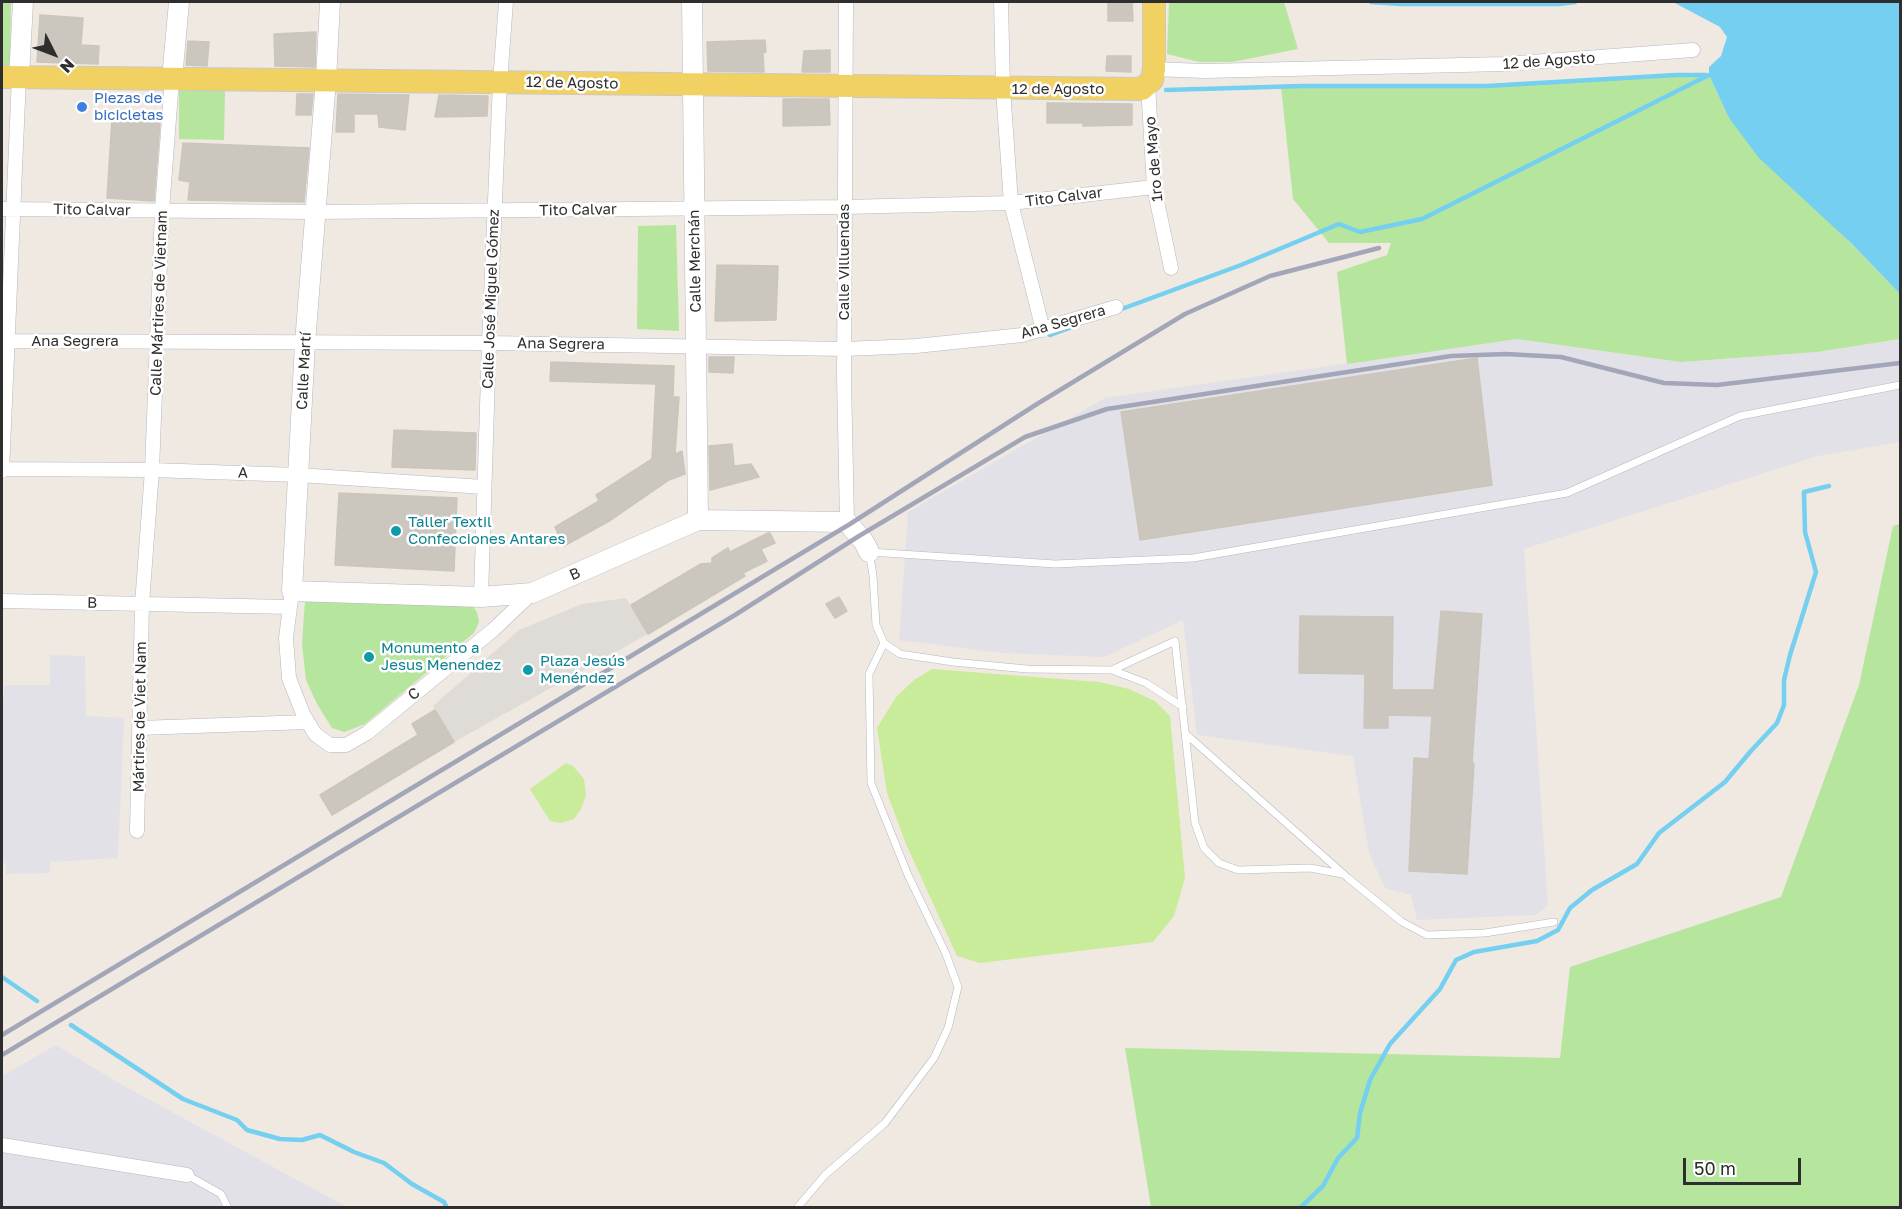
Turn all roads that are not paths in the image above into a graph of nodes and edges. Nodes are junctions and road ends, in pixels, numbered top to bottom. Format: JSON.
{"nodes":[{"id":1,"x":23,"y":2,"type":"edge"},
{"id":2,"x":179,"y":2,"type":"edge"},
{"id":3,"x":330,"y":2,"type":"edge"},
{"id":4,"x":506,"y":2,"type":"edge"},
{"id":5,"x":692,"y":2,"type":"edge"},
{"id":6,"x":846,"y":2,"type":"edge"},
{"id":7,"x":1001,"y":2,"type":"edge"},
{"id":8,"x":1154,"y":2,"type":"edge"},
{"id":9,"x":1693,"y":50,"type":"dead end"},
{"id":10,"x":10,"y":77,"type":"edge"},
{"id":11,"x":172,"y":79,"type":"junction"},
{"id":12,"x":326,"y":80,"type":"junction"},
{"id":13,"x":1148,"y":81,"type":"junction"},
{"id":14,"x":500,"y":82,"type":"junction"},
{"id":15,"x":692,"y":84,"type":"junction"},
{"id":16,"x":845,"y":87,"type":"junction"},
{"id":17,"x":1003,"y":89,"type":"junction"},
{"id":18,"x":1154,"y":187,"type":"junction"},
{"id":19,"x":1011,"y":203,"type":"junction"},
{"id":20,"x":844,"y":207,"type":"junction"},
{"id":21,"x":7,"y":209,"type":"edge"},
{"id":22,"x":694,"y":209,"type":"junction"},
{"id":23,"x":162,"y":210,"type":"junction"},
{"id":24,"x":495,"y":211,"type":"junction"},
{"id":25,"x":314,"y":212,"type":"junction"},
{"id":26,"x":1171,"y":268,"type":"dead end"},
{"id":27,"x":1116,"y":307,"type":"dead end"},
{"id":28,"x":1043,"y":330,"type":"junction"},
{"id":29,"x":4,"y":341,"type":"edge"},
{"id":30,"x":157,"y":341,"type":"junction"},
{"id":31,"x":305,"y":343,"type":"junction"},
{"id":32,"x":489,"y":343,"type":"junction"},
{"id":33,"x":696,"y":345,"type":"junction"},
{"id":34,"x":844,"y":349,"type":"junction"},
{"id":35,"x":1900,"y":385,"type":"edge"},
{"id":36,"x":2,"y":469,"type":"edge"},
{"id":37,"x":152,"y":470,"type":"junction"},
{"id":38,"x":298,"y":475,"type":"junction"},
{"id":39,"x":484,"y":487,"type":"junction"},
{"id":40,"x":699,"y":520,"type":"junction"},
{"id":41,"x":849,"y":523,"type":"junction"},
{"id":42,"x":869,"y":552,"type":"junction"},
{"id":43,"x":532,"y":593,"type":"junction"},
{"id":44,"x":481,"y":597,"type":"junction"},
{"id":45,"x":291,"y":599,"type":"junction"},
{"id":46,"x":2,"y":601,"type":"edge"},
{"id":47,"x":142,"y":604,"type":"junction"},
{"id":48,"x":884,"y":643,"type":"junction"},
{"id":49,"x":1112,"y":670,"type":"junction"},
{"id":50,"x":1183,"y":707,"type":"junction"},
{"id":51,"x":139,"y":728,"type":"junction"},
{"id":52,"x":311,"y":728,"type":"junction"},
{"id":53,"x":1187,"y":735,"type":"junction"},
{"id":54,"x":137,"y":831,"type":"dead end"},
{"id":55,"x":1344,"y":875,"type":"junction"},
{"id":56,"x":1554,"y":922,"type":"dead end"},
{"id":57,"x":2,"y":1145,"type":"edge"},
{"id":58,"x":187,"y":1175,"type":"joint"},
{"id":59,"x":228,"y":1208,"type":"edge"},
{"id":60,"x":796,"y":1208,"type":"edge"}],
"edges":[{"from":1,"to":10,"type":"street"},
{"from":2,"to":11,"type":"street","name":"Calle Mártires de Vietnam"},
{"from":3,"to":12,"type":"street","name":"Calle Martí"},
{"from":4,"to":14,"type":"street","name":"Calle José Miguel Gómez"},
{"from":5,"to":15,"type":"street","name":"Calle Merchán"},
{"from":6,"to":16,"type":"street","name":"Calle Villuendas"},
{"from":7,"to":17,"type":"street"},
{"from":8,"to":13,"type":"main road"},
{"from":9,"to":13,"type":"street","name":"12 de Agosto"},
{"from":10,"to":11,"type":"main road","name":"12 de Agosto"},
{"from":10,"to":21,"type":"street"},
{"from":11,"to":12,"type":"main road","name":"12 de Agosto"},
{"from":11,"to":23,"type":"street","name":"Calle Mártires de Vietnam"},
{"from":12,"to":14,"type":"main road","name":"12 de Agosto"},
{"from":12,"to":25,"type":"street","name":"Calle Martí"},
{"from":13,"to":17,"type":"main road","name":"12 de Agosto"},
{"from":13,"to":18,"type":"street","name":"1ro de Mayo"},
{"from":14,"to":15,"type":"main road","name":"12 de Agosto"},
{"from":14,"to":24,"type":"street","name":"Calle José Miguel Gómez"},
{"from":15,"to":16,"type":"main road","name":"12 de Agosto"},
{"from":15,"to":22,"type":"street","name":"Calle Merchán"},
{"from":16,"to":17,"type":"main road","name":"12 de Agosto"},
{"from":16,"to":20,"type":"street","name":"Calle Villuendas"},
{"from":17,"to":19,"type":"street"},
{"from":18,"to":19,"type":"street","name":"Tito Calvar"},
{"from":18,"to":26,"type":"street","name":"1ro de Mayo"},
{"from":19,"to":20,"type":"street","name":"Tito Calvar"},
{"from":19,"to":28,"type":"street"},
{"from":20,"to":22,"type":"street","name":"Tito Calvar"},
{"from":20,"to":34,"type":"street","name":"Calle Villuendas"},
{"from":21,"to":23,"type":"street","name":"Tito Calvar"},
{"from":21,"to":29,"type":"street"},
{"from":22,"to":24,"type":"street","name":"Tito Calvar"},
{"from":22,"to":33,"type":"street","name":"Calle Merchán"},
{"from":23,"to":25,"type":"street","name":"Tito Calvar"},
{"from":23,"to":30,"type":"street","name":"Calle Mártires de Vietnam"},
{"from":24,"to":25,"type":"street","name":"Tito Calvar"},
{"from":24,"to":32,"type":"street","name":"Calle José Miguel Gómez"},
{"from":25,"to":31,"type":"street","name":"Calle Martí"},
{"from":27,"to":28,"type":"street","name":"Ana Segrera"},
{"from":28,"to":34,"type":"street","name":"Ana Segrera"},
{"from":29,"to":30,"type":"street","name":"Ana Segrera"},
{"from":29,"to":36,"type":"street"},
{"from":30,"to":31,"type":"street","name":"Ana Segrera"},
{"from":30,"to":37,"type":"street","name":"Calle Mártires de Vietnam"},
{"from":31,"to":32,"type":"street","name":"Ana Segrera"},
{"from":31,"to":38,"type":"street","name":"Calle Martí"},
{"from":32,"to":33,"type":"street","name":"Ana Segrera"},
{"from":32,"to":39,"type":"street","name":"Calle José Miguel Gómez"},
{"from":33,"to":34,"type":"street","name":"Ana Segrera"},
{"from":33,"to":40,"type":"street","name":"Calle Merchán"},
{"from":34,"to":41,"type":"street","name":"Calle Villuendas"},
{"from":35,"to":42,"type":"lane"},
{"from":36,"to":37,"type":"street","name":"A"},
{"from":37,"to":38,"type":"street","name":"A"},
{"from":37,"to":47,"type":"street","name":"Calle Mártires de Vietnam"},
{"from":38,"to":39,"type":"street","name":"A"},
{"from":38,"to":45,"type":"street","name":"Calle Martí"},
{"from":39,"to":44,"type":"street","name":"Calle José Miguel Gómez"},
{"from":40,"to":41,"type":"street","name":"B"},
{"from":40,"to":43,"type":"street","name":"B"},
{"from":41,"to":42,"type":"street"},
{"from":42,"to":48,"type":"lane"},
{"from":43,"to":44,"type":"street","name":"B"},
{"from":43,"to":52,"type":"street","name":"C"},
{"from":44,"to":45,"type":"street","name":"B"},
{"from":45,"to":47,"type":"street","name":"B"},
{"from":45,"to":52,"type":"street","name":"Calle Martí"},
{"from":46,"to":47,"type":"street","name":"B"},
{"from":47,"to":51,"type":"street","name":"Mártires de Viet Nam"},
{"from":48,"to":49,"type":"lane"},
{"from":48,"to":60,"type":"lane"},
{"from":49,"to":50,"type":"lane"},
{"from":49,"to":50,"type":"lane"},
{"from":50,"to":53,"type":"lane"},
{"from":51,"to":52,"type":"street","name":"C"},
{"from":51,"to":54,"type":"street","name":"Mártires de Viet Nam"},
{"from":53,"to":55,"type":"lane"},
{"from":53,"to":55,"type":"lane"},
{"from":55,"to":56,"type":"lane"},
{"from":57,"to":58,"type":"street"},
{"from":58,"to":59,"type":"lane"}]}
